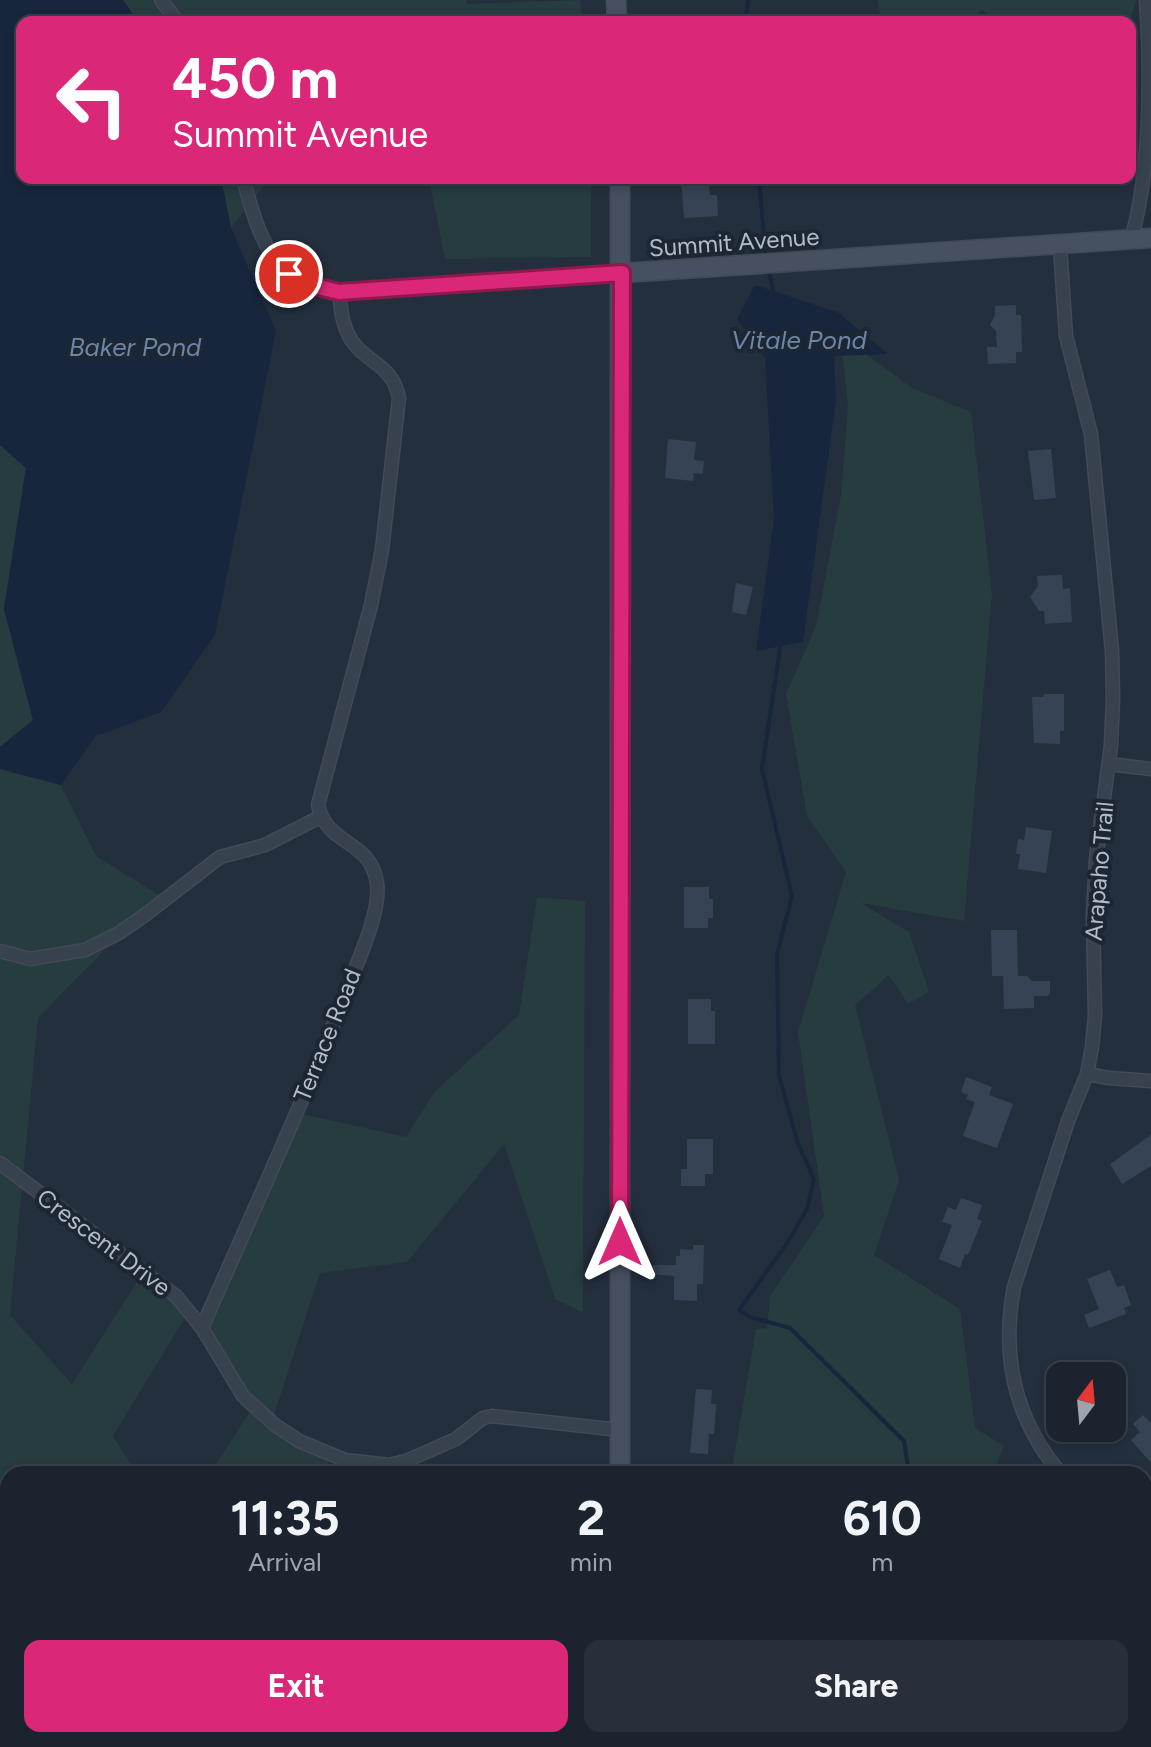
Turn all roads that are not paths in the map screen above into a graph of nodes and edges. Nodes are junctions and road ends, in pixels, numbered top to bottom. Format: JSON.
{"nodes":[{"id":1,"x":161,"y":0,"type":"edge"},
{"id":2,"x":1146,"y":0,"type":"edge"},
{"id":3,"x":173,"y":16,"type":"edge"},
{"id":4,"x":245,"y":184,"type":"edge"},
{"id":5,"x":620,"y":184,"type":"edge"},
{"id":6,"x":1151,"y":238,"type":"edge"},
{"id":7,"x":1131,"y":240,"type":"junction"},
{"id":8,"x":1060,"y":246,"type":"junction"},
{"id":9,"x":622,"y":273,"type":"junction"},
{"id":10,"x":339,"y":292,"type":"junction"},
{"id":11,"x":1109,"y":764,"type":"junction"},
{"id":12,"x":1151,"y":769,"type":"edge"},
{"id":13,"x":320,"y":817,"type":"junction"},
{"id":14,"x":0,"y":951,"type":"edge"},
{"id":15,"x":1087,"y":1074,"type":"junction"},
{"id":16,"x":1151,"y":1081,"type":"edge"},
{"id":17,"x":0,"y":1163,"type":"edge"},
{"id":18,"x":202,"y":1328,"type":"junction"},
{"id":19,"x":620,"y":1430,"type":"junction"},
{"id":20,"x":620,"y":1466,"type":"edge"},
{"id":21,"x":1055,"y":1466,"type":"edge"}],
"edges":[{"from":1,"to":3,"type":"street"},
{"from":2,"to":7,"type":"street"},
{"from":4,"to":10,"type":"street","name":"Summit Avenue"},
{"from":5,"to":9,"type":"main road"},
{"from":6,"to":7,"type":"main road","name":"Summit Avenue"},
{"from":7,"to":8,"type":"main road","name":"Summit Avenue"},
{"from":8,"to":9,"type":"main road","name":"Summit Avenue"},
{"from":8,"to":11,"type":"street","name":"Arapaho Trail"},
{"from":9,"to":10,"type":"street","name":"Summit Avenue"},
{"from":9,"to":19,"type":"main road"},
{"from":10,"to":13,"type":"street"},
{"from":11,"to":12,"type":"street"},
{"from":11,"to":15,"type":"street","name":"Arapaho Trail"},
{"from":13,"to":14,"type":"street"},
{"from":13,"to":18,"type":"street","name":"Terrace Road"},
{"from":15,"to":16,"type":"street"},
{"from":15,"to":21,"type":"street","name":"Arapaho Trail"},
{"from":17,"to":18,"type":"street","name":"Crescent Drive"},
{"from":18,"to":19,"type":"street"},
{"from":19,"to":20,"type":"main road"}]}
